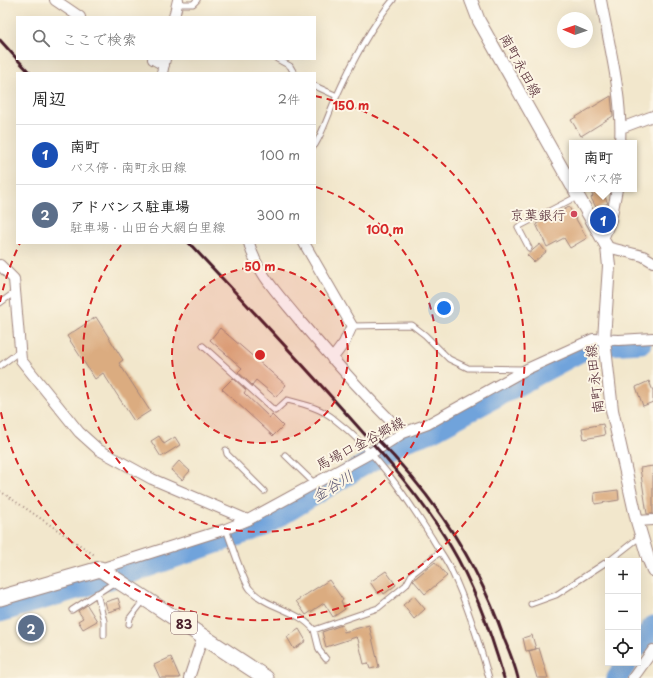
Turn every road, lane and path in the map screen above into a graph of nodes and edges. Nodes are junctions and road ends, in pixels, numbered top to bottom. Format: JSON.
{"nodes":[{"id":1,"x":55,"y":0,"type":"edge"},
{"id":2,"x":197,"y":0,"type":"edge"},
{"id":3,"x":393,"y":0,"type":"edge"},
{"id":4,"x":472,"y":0,"type":"edge"},
{"id":5,"x":601,"y":0,"type":"edge"},
{"id":6,"x":178,"y":2,"type":"edge"},
{"id":7,"x":79,"y":16,"type":"edge"},
{"id":8,"x":174,"y":16,"type":"edge"},
{"id":9,"x":155,"y":60,"type":"edge"},
{"id":10,"x":279,"y":60,"type":"edge"},
{"id":11,"x":164,"y":66,"type":"edge"},
{"id":12,"x":293,"y":72,"type":"edge"},
{"id":13,"x":316,"y":86,"type":"edge"},
{"id":14,"x":337,"y":96,"type":"junction"},
{"id":15,"x":653,"y":116,"type":"edge"},
{"id":16,"x":621,"y":128,"type":"junction"},
{"id":17,"x":620,"y":140,"type":"edge"},
{"id":18,"x":316,"y":143,"type":"edge"},
{"id":19,"x":569,"y":179,"type":"edge"},
{"id":20,"x":572,"y":192,"type":"edge"},
{"id":21,"x":576,"y":192,"type":"edge"},
{"id":22,"x":616,"y":192,"type":"edge"},
{"id":23,"x":605,"y":243,"type":"junction"},
{"id":24,"x":249,"y":244,"type":"edge"},
{"id":25,"x":305,"y":244,"type":"edge"},
{"id":26,"x":529,"y":248,"type":"dead end"},
{"id":27,"x":653,"y":262,"type":"edge"},
{"id":28,"x":0,"y":265,"type":"edge"},
{"id":29,"x":15,"y":292,"type":"junction"},
{"id":30,"x":0,"y":303,"type":"edge"},
{"id":31,"x":352,"y":326,"type":"junction"},
{"id":32,"x":653,"y":338,"type":"edge"},
{"id":33,"x":604,"y":339,"type":"junction"},
{"id":34,"x":203,"y":346,"type":"dead end"},
{"id":35,"x":20,"y":351,"type":"junction"},
{"id":36,"x":332,"y":359,"type":"junction"},
{"id":37,"x":0,"y":366,"type":"edge"},
{"id":38,"x":527,"y":369,"type":"junction"},
{"id":39,"x":403,"y":433,"type":"junction"},
{"id":40,"x":226,"y":450,"type":"dead end"},
{"id":41,"x":370,"y":453,"type":"junction"},
{"id":42,"x":286,"y":455,"type":"dead end"},
{"id":43,"x":314,"y":484,"type":"junction"},
{"id":44,"x":0,"y":491,"type":"edge"},
{"id":45,"x":264,"y":491,"type":"dead end"},
{"id":46,"x":248,"y":520,"type":"junction"},
{"id":47,"x":653,"y":520,"type":"edge"},
{"id":48,"x":637,"y":521,"type":"junction"},
{"id":49,"x":226,"y":530,"type":"junction"},
{"id":50,"x":641,"y":536,"type":"junction"},
{"id":51,"x":440,"y":552,"type":"junction"},
{"id":52,"x":612,"y":558,"type":"edge"},
{"id":53,"x":605,"y":563,"type":"edge"},
{"id":54,"x":100,"y":568,"type":"junction"},
{"id":55,"x":653,"y":570,"type":"edge"},
{"id":56,"x":118,"y":580,"type":"junction"},
{"id":57,"x":97,"y":593,"type":"junction"},
{"id":58,"x":0,"y":598,"type":"edge"},
{"id":59,"x":146,"y":598,"type":"junction"},
{"id":60,"x":531,"y":604,"type":"dead end"},
{"id":61,"x":72,"y":610,"type":"dead end"},
{"id":62,"x":129,"y":624,"type":"dead end"},
{"id":63,"x":314,"y":630,"type":"junction"},
{"id":64,"x":104,"y":635,"type":"dead end"},
{"id":65,"x":203,"y":636,"type":"junction"},
{"id":66,"x":653,"y":650,"type":"edge"},
{"id":67,"x":326,"y":659,"type":"dead end"},
{"id":68,"x":189,"y":678,"type":"edge"},
{"id":69,"x":266,"y":678,"type":"edge"},
{"id":70,"x":489,"y":678,"type":"edge"},
{"id":71,"x":633,"y":678,"type":"edge"}],
"edges":[{"from":1,"to":7,"type":"street"},
{"from":2,"to":6,"type":"lane"},
{"from":3,"to":14,"type":"lane"},
{"from":4,"to":19,"type":"street","name":"南町永田線"},
{"from":5,"to":16,"type":"street"},
{"from":6,"to":8,"type":"street"},
{"from":9,"to":11,"type":"street"},
{"from":10,"to":12,"type":"lane"},
{"from":13,"to":14,"type":"lane"},
{"from":14,"to":18,"type":"lane"},
{"from":15,"to":16,"type":"street"},
{"from":16,"to":17,"type":"street"},
{"from":20,"to":26,"type":"lane"},
{"from":21,"to":23,"type":"street","name":"南町永田線"},
{"from":22,"to":23,"type":"street"},
{"from":23,"to":27,"type":"street"},
{"from":23,"to":33,"type":"street","name":"南町永田線"},
{"from":24,"to":36,"type":"street"},
{"from":25,"to":31,"type":"street"},
{"from":28,"to":29,"type":"street"},
{"from":29,"to":30,"type":"lane"},
{"from":29,"to":35,"type":"street"},
{"from":31,"to":36,"type":"street"},
{"from":31,"to":38,"type":"lane"},
{"from":32,"to":33,"type":"street","name":"馬場口金谷郷線"},
{"from":33,"to":38,"type":"street","name":"馬場口金谷郷線"},
{"from":33,"to":48,"type":"street","name":"南町永田線"},
{"from":34,"to":41,"type":"lane"},
{"from":35,"to":37,"type":"lane"},
{"from":35,"to":46,"type":"street"},
{"from":36,"to":39,"type":"street"},
{"from":38,"to":39,"type":"street","name":"馬場口金谷郷線"},
{"from":39,"to":41,"type":"street","name":"馬場口金谷郷線"},
{"from":40,"to":45,"type":"lane"},
{"from":41,"to":43,"type":"street","name":"馬場口金谷郷線"},
{"from":41,"to":51,"type":"lane"},
{"from":42,"to":43,"type":"lane"},
{"from":43,"to":46,"type":"street","name":"馬場口金谷郷線"},
{"from":44,"to":54,"type":"path"},
{"from":46,"to":49,"type":"street","name":"馬場口金谷郷線"},
{"from":47,"to":48,"type":"street"},
{"from":48,"to":50,"type":"street","name":"南町永田線"},
{"from":49,"to":54,"type":"street","name":"馬場口金谷郷線"},
{"from":49,"to":63,"type":"lane"},
{"from":50,"to":52,"type":"lane"},
{"from":50,"to":55,"type":"street","name":"南町永田線"},
{"from":51,"to":63,"type":"lane"},
{"from":51,"to":70,"type":"lane"},
{"from":53,"to":60,"type":"lane"},
{"from":54,"to":56,"type":"main road","number":"83"},
{"from":54,"to":58,"type":"main road"},
{"from":56,"to":57,"type":"lane"},
{"from":56,"to":59,"type":"main road","number":"83"},
{"from":57,"to":61,"type":"lane"},
{"from":57,"to":64,"type":"lane"},
{"from":59,"to":62,"type":"lane"},
{"from":59,"to":65,"type":"main road","number":"83"},
{"from":63,"to":67,"type":"lane"},
{"from":65,"to":68,"type":"street"},
{"from":65,"to":69,"type":"main road","number":"83"},
{"from":66,"to":71,"type":"street"}]}
